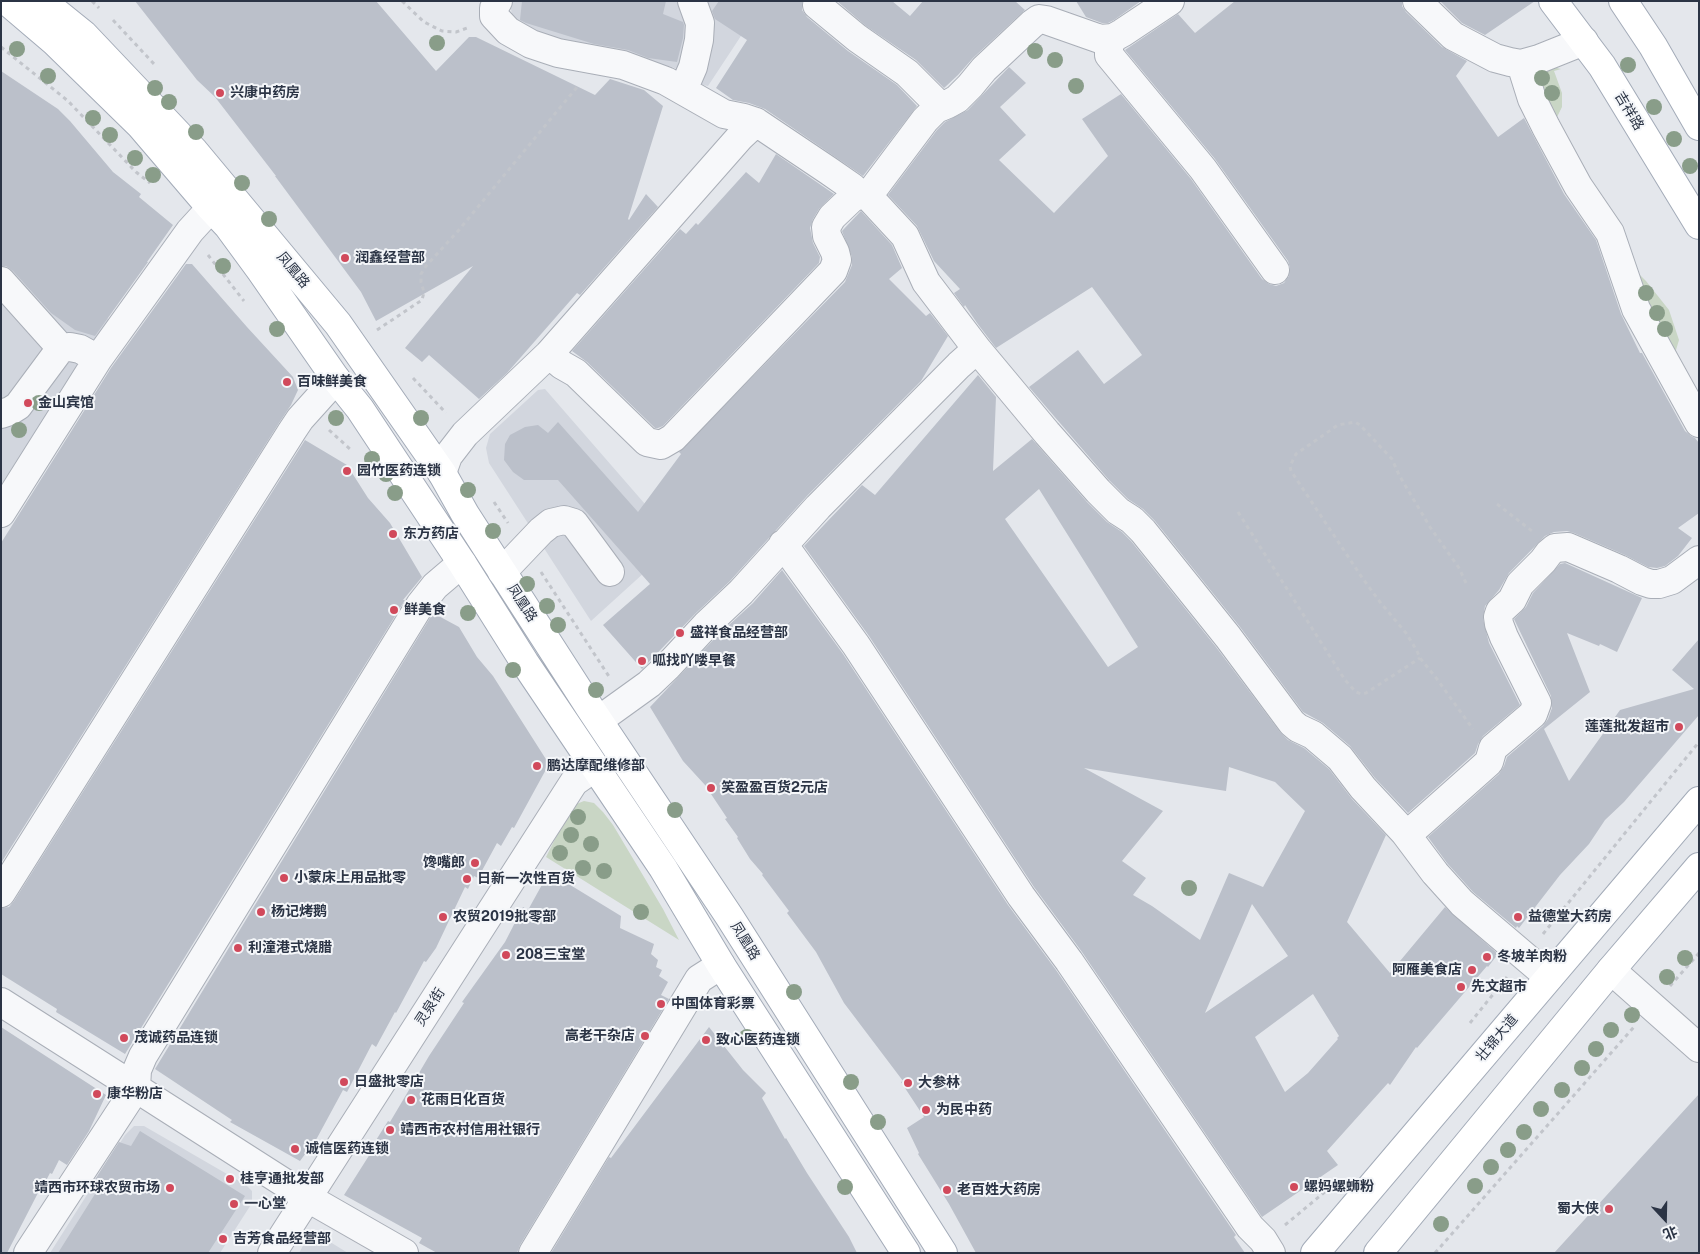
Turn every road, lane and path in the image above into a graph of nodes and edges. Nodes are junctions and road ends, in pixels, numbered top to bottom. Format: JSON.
{"nodes":[{"id":1,"x":7,"y":1,"type":"edge"},
{"id":2,"x":42,"y":1,"type":"edge"},
{"id":3,"x":402,"y":1,"type":"edge"},
{"id":4,"x":692,"y":1,"type":"edge"},
{"id":5,"x":1170,"y":1,"type":"edge"},
{"id":6,"x":1417,"y":1,"type":"edge"},
{"id":7,"x":1553,"y":1,"type":"edge"},
{"id":8,"x":1623,"y":1,"type":"edge"},
{"id":9,"x":816,"y":5,"type":"dead end"},
{"id":10,"x":496,"y":9,"type":"edge"},
{"id":11,"x":1036,"y":10,"type":"edge"},
{"id":12,"x":1112,"y":38,"type":"junction"},
{"id":13,"x":1584,"y":41,"type":"junction"},
{"id":14,"x":1,"y":47,"type":"edge"},
{"id":15,"x":601,"y":62,"type":"junction"},
{"id":16,"x":1521,"y":64,"type":"junction"},
{"id":17,"x":683,"y":90,"type":"junction"},
{"id":18,"x":941,"y":107,"type":"junction"},
{"id":19,"x":756,"y":122,"type":"junction"},
{"id":20,"x":1699,"y":126,"type":"edge"},
{"id":21,"x":157,"y":189,"type":"dead end"},
{"id":22,"x":864,"y":195,"type":"junction"},
{"id":23,"x":210,"y":208,"type":"junction"},
{"id":24,"x":1699,"y":225,"type":"edge"},
{"id":25,"x":1276,"y":270,"type":"dead end"},
{"id":26,"x":1,"y":281,"type":"edge"},
{"id":27,"x":60,"y":348,"type":"junction"},
{"id":28,"x":977,"y":349,"type":"junction"},
{"id":29,"x":356,"y":350,"type":"junction"},
{"id":30,"x":549,"y":354,"type":"junction"},
{"id":31,"x":98,"y":359,"type":"junction"},
{"id":32,"x":410,"y":374,"type":"dead end"},
{"id":33,"x":336,"y":379,"type":"junction"},
{"id":34,"x":1,"y":414,"type":"edge"},
{"id":35,"x":1699,"y":423,"type":"edge"},
{"id":36,"x":465,"y":434,"type":"junction"},
{"id":37,"x":442,"y":473,"type":"junction"},
{"id":38,"x":490,"y":496,"type":"dead end"},
{"id":39,"x":1497,"y":504,"type":"dead end"},
{"id":40,"x":1238,"y":512,"type":"dead end"},
{"id":41,"x":1,"y":513,"type":"edge"},
{"id":42,"x":783,"y":544,"type":"junction"},
{"id":43,"x":525,"y":548,"type":"junction"},
{"id":44,"x":1555,"y":548,"type":"junction"},
{"id":45,"x":1699,"y":560,"type":"edge"},
{"id":46,"x":462,"y":563,"type":"junction"},
{"id":47,"x":502,"y":572,"type":"junction"},
{"id":48,"x":610,"y":572,"type":"dead end"},
{"id":49,"x":1466,"y":583,"type":"dead end"},
{"id":50,"x":1420,"y":658,"type":"junction"},
{"id":51,"x":626,"y":700,"type":"junction"},
{"id":52,"x":599,"y":720,"type":"junction"},
{"id":53,"x":1699,"y":742,"type":"edge"},
{"id":54,"x":1493,"y":748,"type":"junction"},
{"id":55,"x":594,"y":768,"type":"junction"},
{"id":56,"x":1699,"y":801,"type":"edge"},
{"id":57,"x":1405,"y":833,"type":"junction"},
{"id":58,"x":1699,"y":867,"type":"edge"},
{"id":59,"x":1,"y":893,"type":"edge"},
{"id":60,"x":1699,"y":953,"type":"edge"},
{"id":61,"x":1524,"y":957,"type":"junction"},
{"id":62,"x":720,"y":965,"type":"junction"},
{"id":63,"x":1611,"y":970,"type":"junction"},
{"id":64,"x":1549,"y":977,"type":"junction"},
{"id":65,"x":1,"y":1002,"type":"edge"},
{"id":66,"x":1652,"y":1007,"type":"junction"},
{"id":67,"x":1469,"y":1024,"type":"dead end"},
{"id":68,"x":1699,"y":1048,"type":"edge"},
{"id":69,"x":136,"y":1088,"type":"junction"},
{"id":70,"x":1339,"y":1180,"type":"dead end"},
{"id":71,"x":308,"y":1198,"type":"junction"},
{"id":72,"x":1267,"y":1246,"type":"edge"},
{"id":73,"x":28,"y":1253,"type":"edge"},
{"id":74,"x":272,"y":1253,"type":"edge"},
{"id":75,"x":404,"y":1253,"type":"edge"},
{"id":76,"x":533,"y":1253,"type":"edge"},
{"id":77,"x":906,"y":1253,"type":"edge"},
{"id":78,"x":943,"y":1253,"type":"edge"},
{"id":79,"x":1315,"y":1253,"type":"edge"},
{"id":80,"x":1378,"y":1253,"type":"edge"},
{"id":81,"x":1435,"y":1253,"type":"edge"}],
"edges":[{"from":1,"to":23,"type":"main road","name":"凤凰路"},
{"from":2,"to":29,"type":"main road","name":"凤凰路"},
{"from":3,"to":10,"type":"path"},
{"from":4,"to":17,"type":"street"},
{"from":5,"to":12,"type":"street"},
{"from":6,"to":16,"type":"street"},
{"from":7,"to":13,"type":"main road","name":"吉祥路"},
{"from":8,"to":20,"type":"main road"},
{"from":9,"to":18,"type":"street"},
{"from":10,"to":15,"type":"street"},
{"from":11,"to":12,"type":"street"},
{"from":11,"to":18,"type":"street"},
{"from":12,"to":25,"type":"street"},
{"from":13,"to":16,"type":"street"},
{"from":13,"to":24,"type":"main road","name":"吉祥路"},
{"from":14,"to":21,"type":"path"},
{"from":15,"to":17,"type":"street"},
{"from":15,"to":29,"type":"path"},
{"from":16,"to":35,"type":"street"},
{"from":17,"to":19,"type":"street"},
{"from":18,"to":22,"type":"street"},
{"from":19,"to":22,"type":"street"},
{"from":19,"to":30,"type":"street"},
{"from":22,"to":28,"type":"street"},
{"from":22,"to":30,"type":"street"},
{"from":23,"to":31,"type":"street"},
{"from":23,"to":33,"type":"main road","name":"凤凰路"},
{"from":26,"to":27,"type":"street"},
{"from":27,"to":31,"type":"street"},
{"from":27,"to":34,"type":"street"},
{"from":28,"to":42,"type":"street"},
{"from":28,"to":57,"type":"street"},
{"from":29,"to":37,"type":"main road","name":"凤凰路"},
{"from":30,"to":36,"type":"street"},
{"from":31,"to":41,"type":"street"},
{"from":32,"to":36,"type":"path"},
{"from":33,"to":46,"type":"main road","name":"凤凰路"},
{"from":33,"to":59,"type":"street"},
{"from":36,"to":37,"type":"street"},
{"from":37,"to":47,"type":"main road","name":"凤凰路"},
{"from":38,"to":43,"type":"path"},
{"from":39,"to":44,"type":"path"},
{"from":40,"to":50,"type":"path"},
{"from":42,"to":51,"type":"street"},
{"from":42,"to":72,"type":"street"},
{"from":43,"to":47,"type":"street"},
{"from":43,"to":48,"type":"street"},
{"from":43,"to":51,"type":"path"},
{"from":44,"to":45,"type":"street"},
{"from":44,"to":54,"type":"street"},
{"from":46,"to":55,"type":"main road","name":"凤凰路"},
{"from":46,"to":69,"type":"street"},
{"from":47,"to":52,"type":"main road","name":"凤凰路"},
{"from":49,"to":50,"type":"path"},
{"from":50,"to":54,"type":"path"},
{"from":51,"to":52,"type":"street"},
{"from":52,"to":78,"type":"main road","name":"凤凰路"},
{"from":53,"to":61,"type":"path"},
{"from":54,"to":57,"type":"street"},
{"from":55,"to":62,"type":"main road","name":"凤凰路"},
{"from":55,"to":71,"type":"street","name":"灵泉街"},
{"from":56,"to":64,"type":"main road","name":"壮锦大道"},
{"from":57,"to":61,"type":"street"},
{"from":58,"to":63,"type":"main road"},
{"from":60,"to":66,"type":"path"},
{"from":61,"to":64,"type":"street"},
{"from":61,"to":67,"type":"path"},
{"from":62,"to":76,"type":"street"},
{"from":62,"to":77,"type":"main road","name":"凤凰路"},
{"from":63,"to":66,"type":"street"},
{"from":63,"to":80,"type":"main road"},
{"from":64,"to":79,"type":"main road","name":"壮锦大道"},
{"from":65,"to":69,"type":"street"},
{"from":66,"to":68,"type":"street"},
{"from":66,"to":81,"type":"path"},
{"from":69,"to":71,"type":"street"},
{"from":69,"to":73,"type":"street"},
{"from":70,"to":72,"type":"path"},
{"from":71,"to":74,"type":"street","name":"灵泉街"},
{"from":71,"to":75,"type":"street"}]}
